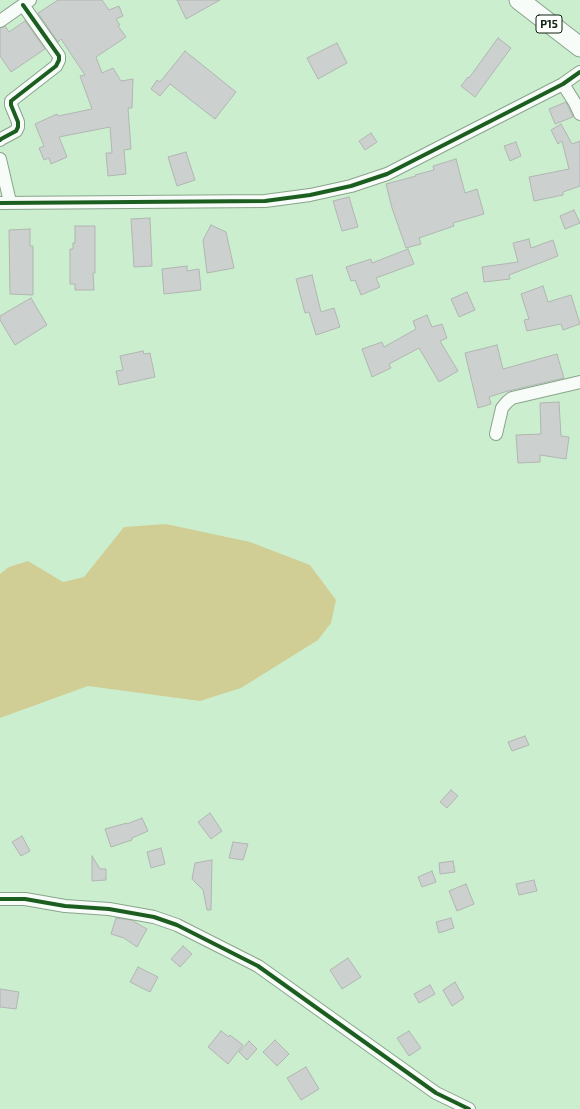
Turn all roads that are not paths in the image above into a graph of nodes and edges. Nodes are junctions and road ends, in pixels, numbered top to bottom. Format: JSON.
{"nodes":[{"id":1,"x":519,"y":0,"type":"edge"},
{"id":2,"x":26,"y":3,"type":"edge"},
{"id":3,"x":0,"y":21,"type":"edge"},
{"id":4,"x":577,"y":40,"type":"edge"},
{"id":5,"x":580,"y":72,"type":"edge"},
{"id":6,"x":563,"y":84,"type":"junction"},
{"id":7,"x":580,"y":114,"type":"edge"},
{"id":8,"x":0,"y":140,"type":"edge"},
{"id":9,"x":0,"y":159,"type":"edge"},
{"id":10,"x":5,"y":202,"type":"edge"},
{"id":11,"x":580,"y":382,"type":"edge"},
{"id":12,"x":496,"y":434,"type":"dead end"},
{"id":13,"x":0,"y":899,"type":"edge"},
{"id":14,"x":469,"y":1109,"type":"edge"}],
"edges":[{"from":1,"to":4,"type":"main road","number":"P15"},
{"from":2,"to":3,"type":"street"},
{"from":2,"to":8,"type":"street"},
{"from":5,"to":6,"type":"street"},
{"from":6,"to":7,"type":"street"},
{"from":6,"to":10,"type":"street"},
{"from":9,"to":10,"type":"street"},
{"from":11,"to":12,"type":"street"},
{"from":13,"to":14,"type":"street"}]}
